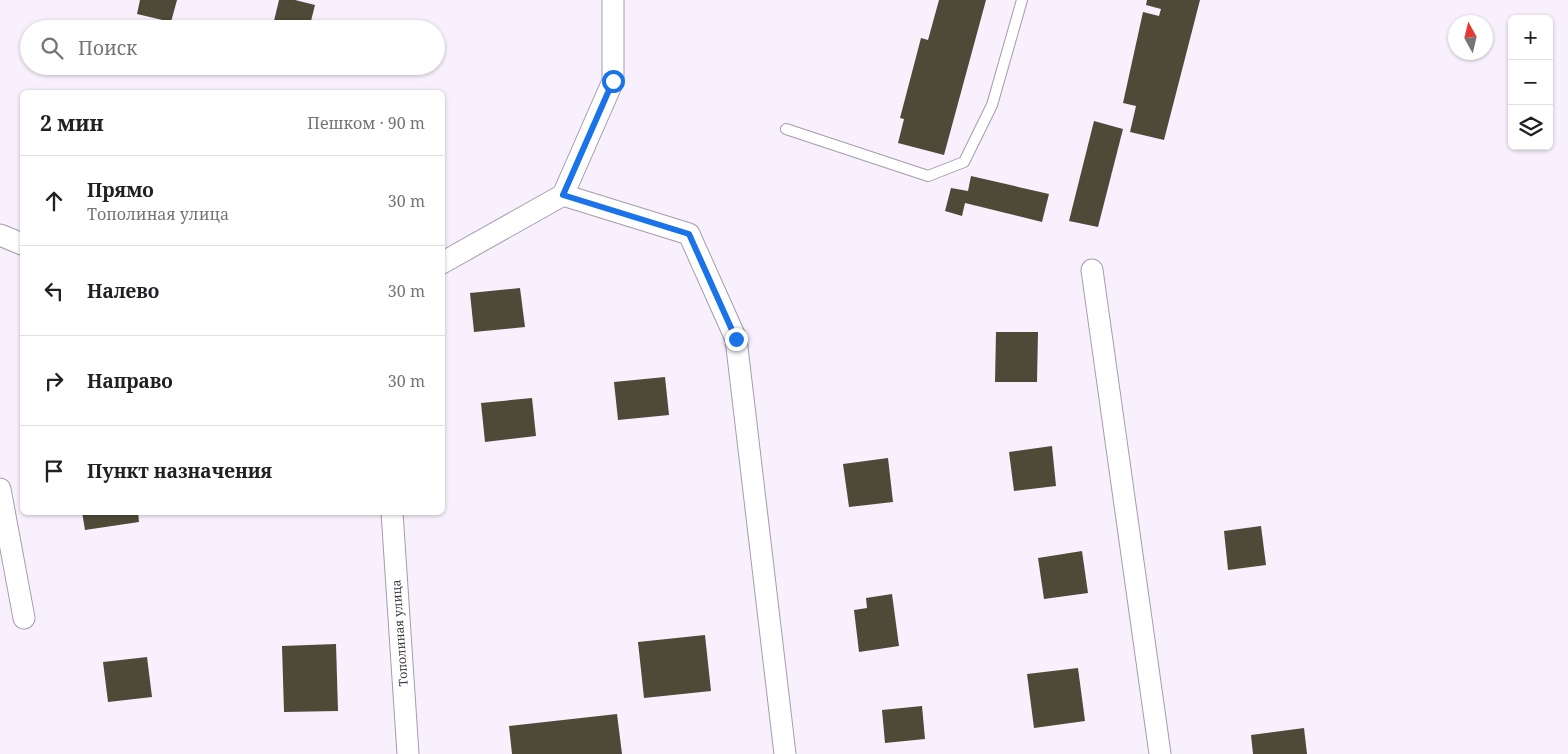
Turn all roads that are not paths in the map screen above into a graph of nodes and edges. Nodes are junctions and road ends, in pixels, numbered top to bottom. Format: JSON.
{"nodes":[{"id":1,"x":614,"y":0,"type":"edge"},
{"id":2,"x":1022,"y":0,"type":"edge"},
{"id":3,"x":786,"y":129,"type":"dead end"},
{"id":4,"x":563,"y":195,"type":"junction"},
{"id":5,"x":0,"y":235,"type":"edge"},
{"id":6,"x":20,"y":243,"type":"edge"},
{"id":7,"x":445,"y":261,"type":"edge"},
{"id":8,"x":1092,"y":270,"type":"dead end"},
{"id":9,"x":1,"y":498,"type":"edge"},
{"id":10,"x":392,"y":515,"type":"edge"},
{"id":11,"x":24,"y":618,"type":"dead end"},
{"id":12,"x":408,"y":754,"type":"edge"},
{"id":13,"x":785,"y":754,"type":"edge"},
{"id":14,"x":1160,"y":754,"type":"edge"}],
"edges":[{"from":1,"to":4,"type":"street"},
{"from":2,"to":3,"type":"lane"},
{"from":4,"to":7,"type":"street"},
{"from":4,"to":13,"type":"street"},
{"from":5,"to":6,"type":"street"},
{"from":8,"to":14,"type":"street"},
{"from":9,"to":11,"type":"street"},
{"from":10,"to":12,"type":"street","name":"Тополиная улица"}]}
